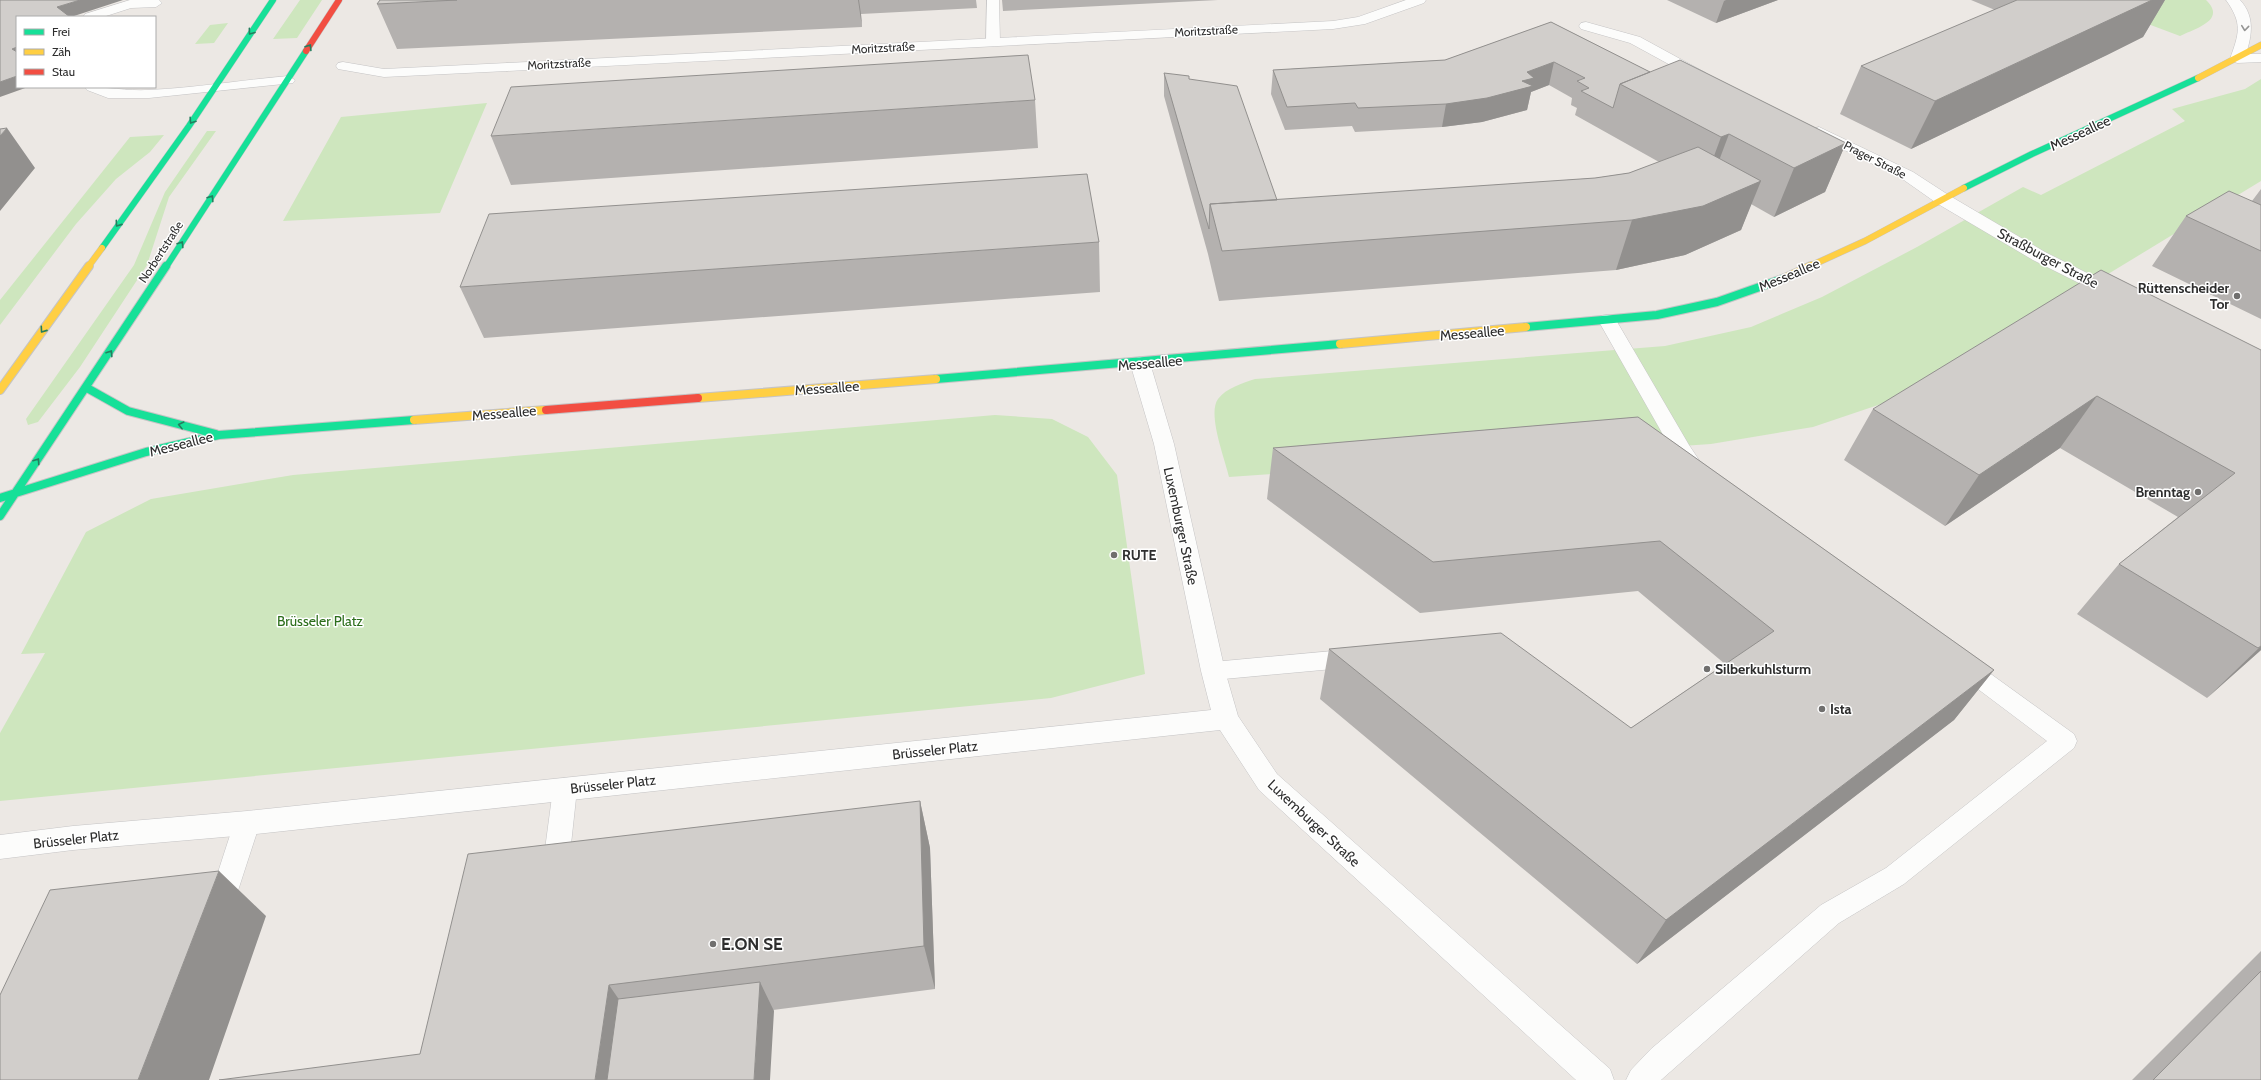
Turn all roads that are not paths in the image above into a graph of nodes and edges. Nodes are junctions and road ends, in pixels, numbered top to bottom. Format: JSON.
{"nodes":[{"id":1,"x":273,"y":0,"type":"edge"},
{"id":2,"x":339,"y":0,"type":"edge"},
{"id":3,"x":993,"y":0,"type":"edge"},
{"id":4,"x":1420,"y":0,"type":"edge"},
{"id":5,"x":2233,"y":0,"type":"edge"},
{"id":6,"x":157,"y":1,"type":"edge"},
{"id":7,"x":93,"y":16,"type":"edge"},
{"id":8,"x":147,"y":16,"type":"edge"},
{"id":9,"x":1586,"y":26,"type":"dead end"},
{"id":10,"x":993,"y":42,"type":"junction"},
{"id":11,"x":2261,"y":45,"type":"edge"},
{"id":12,"x":2261,"y":58,"type":"edge"},
{"id":13,"x":2237,"y":59,"type":"junction"},
{"id":14,"x":343,"y":66,"type":"dead end"},
{"id":15,"x":507,"y":67,"type":"joint"},
{"id":16,"x":288,"y":80,"type":"junction"},
{"id":17,"x":1714,"y":83,"type":"edge"},
{"id":18,"x":94,"y":88,"type":"edge"},
{"id":19,"x":213,"y":88,"type":"junction"},
{"id":20,"x":1805,"y":126,"type":"edge"},
{"id":21,"x":1944,"y":200,"type":"junction"},
{"id":22,"x":2129,"y":301,"type":"edge"},
{"id":23,"x":1608,"y":320,"type":"junction"},
{"id":24,"x":1140,"y":363,"type":"junction"},
{"id":25,"x":87,"y":388,"type":"junction"},
{"id":26,"x":0,"y":390,"type":"edge"},
{"id":27,"x":219,"y":435,"type":"junction"},
{"id":28,"x":1713,"y":483,"type":"edge"},
{"id":29,"x":15,"y":494,"type":"junction"},
{"id":30,"x":0,"y":498,"type":"edge"},
{"id":31,"x":0,"y":516,"type":"edge"},
{"id":32,"x":1943,"y":652,"type":"edge"},
{"id":33,"x":1375,"y":656,"type":"edge"},
{"id":34,"x":1213,"y":671,"type":"junction"},
{"id":35,"x":1226,"y":719,"type":"junction"},
{"id":36,"x":565,"y":789,"type":"junction"},
{"id":37,"x":247,"y":823,"type":"junction"},
{"id":38,"x":0,"y":847,"type":"edge"},
{"id":39,"x":552,"y":893,"type":"edge"},
{"id":40,"x":214,"y":922,"type":"edge"},
{"id":41,"x":1599,"y":1080,"type":"edge"},
{"id":42,"x":1641,"y":1080,"type":"edge"}],
"edges":[{"from":1,"to":19,"type":"street","one_way":true},
{"from":16,"to":2,"type":"street","name":"Norbertstraße","one_way":true},
{"from":3,"to":10,"type":"lane"},
{"from":4,"to":10,"type":"street","name":"Moritzstraße"},
{"from":5,"to":13,"type":"street","one_way":true},
{"from":6,"to":7,"type":"lane"},
{"from":6,"to":8,"type":"lane"},
{"from":9,"to":17,"type":"street"},
{"from":10,"to":15,"type":"street","name":"Moritzstraße"},
{"from":11,"to":13,"type":"street","name":"Messeallee"},
{"from":12,"to":13,"type":"street","name":"Messeallee"},
{"from":13,"to":21,"type":"street","name":"Messeallee"},
{"from":14,"to":15,"type":"lane","name":"Moritzstraße"},
{"from":16,"to":19,"type":"lane"},
{"from":25,"to":16,"type":"street","name":"Norbertstraße","one_way":true},
{"from":18,"to":19,"type":"lane"},
{"from":19,"to":26,"type":"street","one_way":true},
{"from":20,"to":21,"type":"street","name":"Prager Straße"},
{"from":21,"to":22,"type":"street","name":"Straßburger Straße"},
{"from":21,"to":23,"type":"street","name":"Messeallee"},
{"from":23,"to":24,"type":"street","name":"Messeallee"},
{"from":23,"to":28,"type":"lane"},
{"from":24,"to":27,"type":"street","name":"Messeallee"},
{"from":24,"to":34,"type":"street","name":"Luxemburger Straße"},
{"from":27,"to":25,"type":"street","one_way":true},
{"from":29,"to":25,"type":"street","name":"Norbertstraße","one_way":true},
{"from":27,"to":29,"type":"street","name":"Messeallee"},
{"from":29,"to":30,"type":"street","name":"Messeallee"},
{"from":29,"to":31,"type":"street","name":"Norbertstraße"},
{"from":32,"to":42,"type":"lane"},
{"from":33,"to":34,"type":"lane"},
{"from":34,"to":35,"type":"street","name":"Luxemburger Straße"},
{"from":35,"to":36,"type":"street","name":"Brüsseler Platz"},
{"from":35,"to":41,"type":"street","name":"Luxemburger Straße"},
{"from":36,"to":37,"type":"street","name":"Brüsseler Platz"},
{"from":36,"to":39,"type":"lane"},
{"from":37,"to":38,"type":"street","name":"Brüsseler Platz"},
{"from":37,"to":40,"type":"lane"}]}
